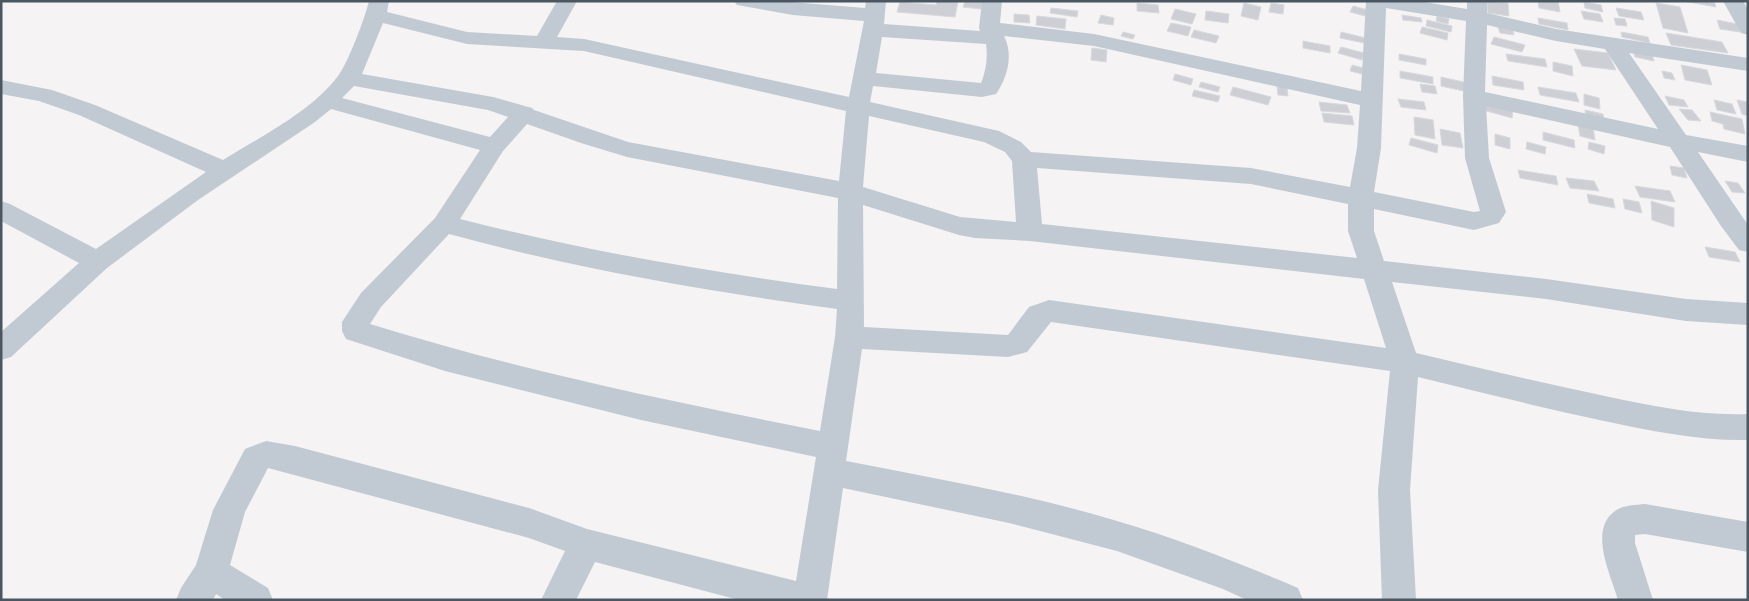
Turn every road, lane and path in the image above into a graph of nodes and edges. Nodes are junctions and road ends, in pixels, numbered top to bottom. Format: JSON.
{"nodes":[{"id":1,"x":567,"y":1,"type":"edge"},
{"id":2,"x":744,"y":1,"type":"edge"},
{"id":3,"x":992,"y":1,"type":"edge"},
{"id":4,"x":1377,"y":1,"type":"edge"},
{"id":5,"x":1733,"y":1,"type":"edge"},
{"id":6,"x":378,"y":8,"type":"edge"},
{"id":7,"x":1477,"y":9,"type":"edge"},
{"id":8,"x":874,"y":15,"type":"edge"},
{"id":9,"x":1748,"y":29,"type":"edge"},
{"id":10,"x":992,"y":33,"type":"junction"},
{"id":11,"x":544,"y":42,"type":"junction"},
{"id":12,"x":1612,"y":44,"type":"junction"},
{"id":13,"x":1748,"y":65,"type":"edge"},
{"id":14,"x":349,"y":78,"type":"junction"},
{"id":15,"x":863,"y":78,"type":"junction"},
{"id":16,"x":1,"y":87,"type":"edge"},
{"id":17,"x":1474,"y":96,"type":"junction"},
{"id":18,"x":328,"y":100,"type":"junction"},
{"id":19,"x":1371,"y":100,"type":"junction"},
{"id":20,"x":858,"y":108,"type":"junction"},
{"id":21,"x":524,"y":113,"type":"junction"},
{"id":22,"x":1678,"y":141,"type":"junction"},
{"id":23,"x":496,"y":146,"type":"junction"},
{"id":24,"x":1748,"y":154,"type":"edge"},
{"id":25,"x":1024,"y":159,"type":"junction"},
{"id":26,"x":226,"y":171,"type":"junction"},
{"id":27,"x":850,"y":192,"type":"junction"},
{"id":28,"x":1361,"y":198,"type":"junction"},
{"id":29,"x":1,"y":210,"type":"edge"},
{"id":30,"x":444,"y":224,"type":"junction"},
{"id":31,"x":1030,"y":232,"type":"junction"},
{"id":32,"x":1748,"y":243,"type":"edge"},
{"id":33,"x":98,"y":261,"type":"junction"},
{"id":34,"x":1372,"y":270,"type":"junction"},
{"id":35,"x":852,"y":301,"type":"junction"},
{"id":36,"x":1748,"y":314,"type":"edge"},
{"id":37,"x":849,"y":337,"type":"junction"},
{"id":38,"x":7,"y":339,"type":"edge"},
{"id":39,"x":1405,"y":362,"type":"junction"},
{"id":40,"x":1748,"y":427,"type":"edge"},
{"id":41,"x":831,"y":459,"type":"junction"},
{"id":42,"x":1748,"y":537,"type":"edge"},
{"id":43,"x":587,"y":544,"type":"junction"},
{"id":44,"x":211,"y":572,"type":"junction"},
{"id":45,"x":193,"y":600,"type":"edge"},
{"id":46,"x":256,"y":600,"type":"edge"},
{"id":47,"x":558,"y":600,"type":"edge"},
{"id":48,"x":803,"y":600,"type":"edge"},
{"id":49,"x":810,"y":600,"type":"edge"},
{"id":50,"x":1286,"y":600,"type":"edge"},
{"id":51,"x":1399,"y":600,"type":"edge"},
{"id":52,"x":1636,"y":600,"type":"edge"}],
"edges":[{"from":1,"to":11,"type":"street"},
{"from":2,"to":8,"type":"street"},
{"from":3,"to":10,"type":"street"},
{"from":4,"to":7,"type":"street"},
{"from":4,"to":19,"type":"street"},
{"from":5,"to":9,"type":"street"},
{"from":6,"to":11,"type":"street"},
{"from":6,"to":14,"type":"street"},
{"from":7,"to":12,"type":"street"},
{"from":7,"to":17,"type":"street"},
{"from":8,"to":10,"type":"street"},
{"from":8,"to":15,"type":"street"},
{"from":10,"to":15,"type":"street"},
{"from":10,"to":19,"type":"street"},
{"from":11,"to":20,"type":"street"},
{"from":12,"to":13,"type":"street"},
{"from":12,"to":22,"type":"street"},
{"from":14,"to":18,"type":"street"},
{"from":14,"to":21,"type":"street"},
{"from":15,"to":20,"type":"street"},
{"from":16,"to":26,"type":"street"},
{"from":17,"to":22,"type":"street"},
{"from":17,"to":28,"type":"street"},
{"from":18,"to":23,"type":"street"},
{"from":18,"to":26,"type":"street"},
{"from":19,"to":28,"type":"street"},
{"from":20,"to":25,"type":"street"},
{"from":20,"to":27,"type":"street"},
{"from":21,"to":23,"type":"street"},
{"from":21,"to":27,"type":"street"},
{"from":22,"to":24,"type":"street"},
{"from":22,"to":32,"type":"street"},
{"from":23,"to":30,"type":"street"},
{"from":25,"to":28,"type":"street"},
{"from":25,"to":31,"type":"street"},
{"from":26,"to":33,"type":"street"},
{"from":27,"to":31,"type":"street"},
{"from":27,"to":35,"type":"street"},
{"from":28,"to":34,"type":"street"},
{"from":29,"to":33,"type":"street"},
{"from":30,"to":35,"type":"street"},
{"from":30,"to":41,"type":"street"},
{"from":31,"to":34,"type":"street"},
{"from":33,"to":38,"type":"street"},
{"from":34,"to":36,"type":"street"},
{"from":34,"to":39,"type":"street"},
{"from":35,"to":37,"type":"street"},
{"from":37,"to":39,"type":"street"},
{"from":37,"to":41,"type":"street"},
{"from":39,"to":40,"type":"street"},
{"from":39,"to":51,"type":"street"},
{"from":41,"to":49,"type":"street"},
{"from":41,"to":50,"type":"street"},
{"from":42,"to":52,"type":"street"},
{"from":43,"to":44,"type":"street"},
{"from":43,"to":47,"type":"street"},
{"from":43,"to":48,"type":"street"},
{"from":44,"to":45,"type":"street"},
{"from":44,"to":46,"type":"street"}]}
